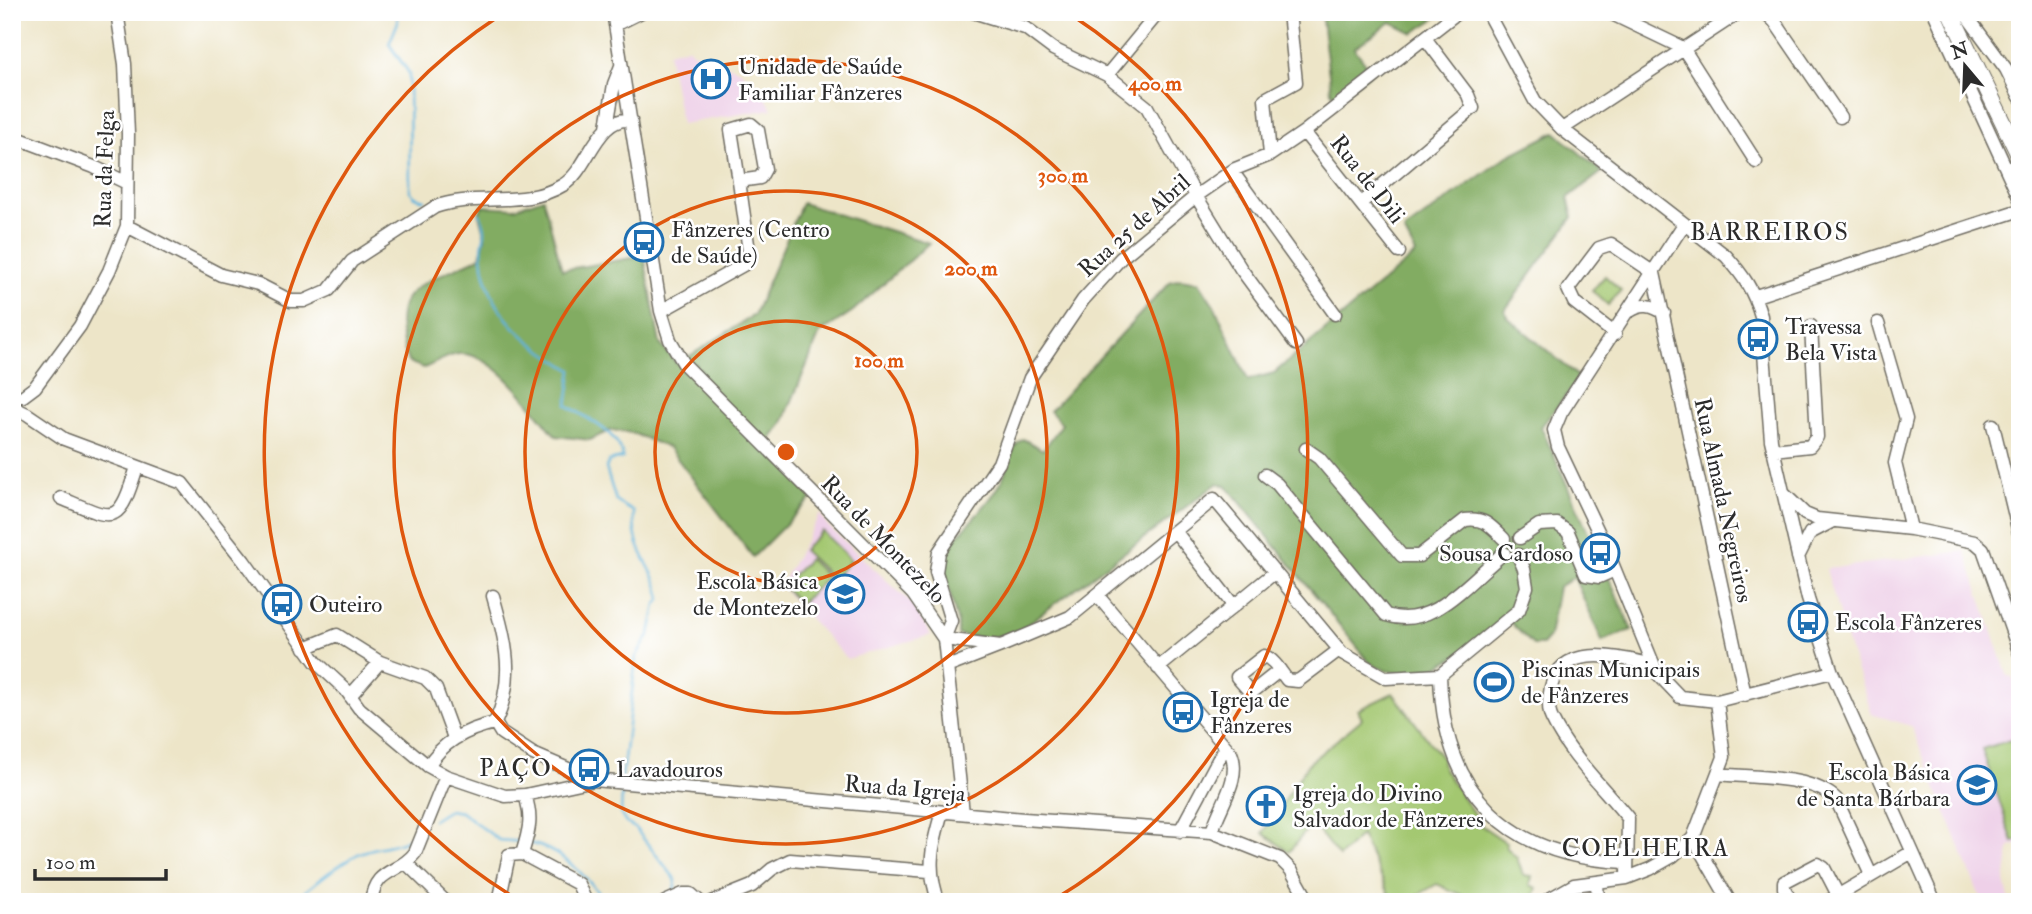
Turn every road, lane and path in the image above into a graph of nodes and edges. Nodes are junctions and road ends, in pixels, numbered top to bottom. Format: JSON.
{"nodes":[{"id":1,"x":640,"y":12,"type":"edge"},
{"id":2,"x":973,"y":12,"type":"edge"},
{"id":3,"x":1158,"y":12,"type":"edge"},
{"id":4,"x":1289,"y":12,"type":"edge"},
{"id":5,"x":1458,"y":12,"type":"edge"},
{"id":6,"x":1487,"y":12,"type":"edge"},
{"id":7,"x":1608,"y":12,"type":"edge"},
{"id":8,"x":1765,"y":12,"type":"edge"},
{"id":9,"x":1934,"y":12,"type":"edge"},
{"id":10,"x":1950,"y":12,"type":"edge"},
{"id":11,"x":1965,"y":12,"type":"edge"},
{"id":12,"x":116,"y":13,"type":"edge"},
{"id":13,"x":1738,"y":13,"type":"edge"},
{"id":14,"x":614,"y":19,"type":"edge"},
{"id":15,"x":1425,"y":38,"type":"junction"},
{"id":16,"x":1683,"y":48,"type":"junction"},
{"id":17,"x":622,"y":65,"type":"junction"},
{"id":18,"x":1107,"y":75,"type":"junction"},
{"id":19,"x":2020,"y":97,"type":"edge"},
{"id":20,"x":1840,"y":117,"type":"dead end"},
{"id":21,"x":631,"y":120,"type":"junction"},
{"id":22,"x":607,"y":127,"type":"junction"},
{"id":23,"x":1562,"y":129,"type":"junction"},
{"id":24,"x":1304,"y":132,"type":"junction"},
{"id":25,"x":12,"y":136,"type":"edge"},
{"id":26,"x":1270,"y":155,"type":"junction"},
{"id":27,"x":2020,"y":157,"type":"edge"},
{"id":28,"x":1756,"y":162,"type":"dead end"},
{"id":29,"x":1231,"y":171,"type":"junction"},
{"id":30,"x":738,"y":181,"type":"junction"},
{"id":31,"x":127,"y":183,"type":"junction"},
{"id":32,"x":1196,"y":196,"type":"junction"},
{"id":33,"x":2020,"y":199,"type":"edge"},
{"id":34,"x":1361,"y":203,"type":"junction"},
{"id":35,"x":2020,"y":210,"type":"edge"},
{"id":36,"x":1684,"y":224,"type":"junction"},
{"id":37,"x":127,"y":226,"type":"junction"},
{"id":38,"x":1399,"y":252,"type":"dead end"},
{"id":39,"x":1654,"y":273,"type":"junction"},
{"id":40,"x":1756,"y":296,"type":"junction"},
{"id":41,"x":661,"y":311,"type":"junction"},
{"id":42,"x":1629,"y":312,"type":"junction"},
{"id":43,"x":1335,"y":313,"type":"dead end"},
{"id":44,"x":1664,"y":313,"type":"junction"},
{"id":45,"x":1878,"y":323,"type":"dead end"},
{"id":46,"x":1811,"y":326,"type":"dead end"},
{"id":47,"x":1615,"y":334,"type":"junction"},
{"id":48,"x":1296,"y":344,"type":"dead end"},
{"id":49,"x":21,"y":404,"type":"edge"},
{"id":50,"x":1993,"y":425,"type":"dead end"},
{"id":51,"x":1306,"y":449,"type":"dead end"},
{"id":52,"x":1773,"y":450,"type":"junction"},
{"id":53,"x":137,"y":467,"type":"junction"},
{"id":54,"x":1265,"y":475,"type":"dead end"},
{"id":55,"x":1782,"y":492,"type":"junction"},
{"id":56,"x":61,"y":498,"type":"dead end"},
{"id":57,"x":1805,"y":514,"type":"junction"},
{"id":58,"x":1832,"y":522,"type":"junction"},
{"id":59,"x":1911,"y":529,"type":"junction"},
{"id":60,"x":1175,"y":531,"type":"junction"},
{"id":61,"x":1810,"y":533,"type":"junction"},
{"id":62,"x":2020,"y":537,"type":"edge"},
{"id":63,"x":1520,"y":538,"type":"junction"},
{"id":64,"x":1504,"y":539,"type":"junction"},
{"id":65,"x":1504,"y":553,"type":"junction"},
{"id":66,"x":1518,"y":555,"type":"junction"},
{"id":67,"x":1797,"y":559,"type":"junction"},
{"id":68,"x":1615,"y":570,"type":"junction"},
{"id":69,"x":1274,"y":573,"type":"junction"},
{"id":70,"x":493,"y":596,"type":"dead end"},
{"id":71,"x":1097,"y":596,"type":"junction"},
{"id":72,"x":2020,"y":599,"type":"edge"},
{"id":73,"x":1233,"y":605,"type":"junction"},
{"id":74,"x":2020,"y":606,"type":"edge"},
{"id":75,"x":2014,"y":616,"type":"edge"},
{"id":76,"x":944,"y":639,"type":"junction"},
{"id":77,"x":1001,"y":646,"type":"junction"},
{"id":78,"x":306,"y":648,"type":"junction"},
{"id":79,"x":1339,"y":650,"type":"junction"},
{"id":80,"x":2020,"y":654,"type":"edge"},
{"id":81,"x":380,"y":662,"type":"junction"},
{"id":82,"x":1654,"y":665,"type":"junction"},
{"id":83,"x":947,"y":667,"type":"junction"},
{"id":84,"x":1158,"y":668,"type":"junction"},
{"id":85,"x":1280,"y":670,"type":"dead end"},
{"id":86,"x":1832,"y":672,"type":"junction"},
{"id":87,"x":1440,"y":675,"type":"junction"},
{"id":88,"x":1745,"y":695,"type":"junction"},
{"id":89,"x":350,"y":696,"type":"junction"},
{"id":90,"x":1717,"y":701,"type":"junction"},
{"id":91,"x":495,"y":723,"type":"junction"},
{"id":92,"x":454,"y":738,"type":"junction"},
{"id":93,"x":1225,"y":747,"type":"junction"},
{"id":94,"x":428,"y":766,"type":"junction"},
{"id":95,"x":559,"y":768,"type":"junction"},
{"id":96,"x":1719,"y":774,"type":"junction"},
{"id":97,"x":446,"y":776,"type":"junction"},
{"id":98,"x":594,"y":780,"type":"junction"},
{"id":99,"x":562,"y":787,"type":"junction"},
{"id":100,"x":525,"y":795,"type":"junction"},
{"id":101,"x":942,"y":812,"type":"junction"},
{"id":102,"x":963,"y":813,"type":"junction"},
{"id":103,"x":1180,"y":831,"type":"junction"},
{"id":104,"x":1212,"y":832,"type":"junction"},
{"id":105,"x":1693,"y":838,"type":"junction"},
{"id":106,"x":526,"y":843,"type":"junction"},
{"id":107,"x":1912,"y":852,"type":"junction"},
{"id":108,"x":1626,"y":862,"type":"junction"},
{"id":109,"x":407,"y":864,"type":"junction"},
{"id":110,"x":929,"y":871,"type":"junction"},
{"id":111,"x":1871,"y":875,"type":"junction"},
{"id":112,"x":1627,"y":878,"type":"junction"},
{"id":113,"x":1597,"y":882,"type":"junction"},
{"id":114,"x":1832,"y":898,"type":"edge"},
{"id":115,"x":585,"y":899,"type":"edge"},
{"id":116,"x":371,"y":902,"type":"edge"},
{"id":117,"x":446,"y":902,"type":"edge"},
{"id":118,"x":499,"y":902,"type":"edge"},
{"id":119,"x":666,"y":902,"type":"edge"},
{"id":120,"x":700,"y":902,"type":"edge"},
{"id":121,"x":712,"y":902,"type":"edge"},
{"id":122,"x":939,"y":902,"type":"edge"},
{"id":123,"x":1309,"y":902,"type":"edge"},
{"id":124,"x":1544,"y":902,"type":"edge"},
{"id":125,"x":1598,"y":902,"type":"edge"},
{"id":126,"x":1730,"y":902,"type":"edge"},
{"id":127,"x":1791,"y":902,"type":"edge"},
{"id":128,"x":1935,"y":902,"type":"edge"}],
"edges":[{"from":1,"to":14,"type":"street"},
{"from":2,"to":18,"type":"street"},
{"from":3,"to":18,"type":"street"},
{"from":4,"to":26,"type":"street"},
{"from":5,"to":15,"type":"street","name":"Rua 25 de Abril"},
{"from":6,"to":23,"type":"street"},
{"from":7,"to":16,"type":"street"},
{"from":8,"to":20,"type":"street"},
{"from":9,"to":33,"type":"street"},
{"from":10,"to":27,"type":"main road"},
{"from":11,"to":19,"type":"street"},
{"from":12,"to":31,"type":"street","name":"Rua da Felga"},
{"from":13,"to":16,"type":"street"},
{"from":14,"to":17,"type":"street","name":"Rua de Montezelo"},
{"from":15,"to":24,"type":"street","name":"Rua 25 de Abril"},
{"from":15,"to":34,"type":"street"},
{"from":16,"to":23,"type":"street"},
{"from":16,"to":28,"type":"street"},
{"from":17,"to":21,"type":"street","name":"Rua de Montezelo"},
{"from":17,"to":22,"type":"street"},
{"from":18,"to":32,"type":"street"},
{"from":21,"to":22,"type":"street"},
{"from":21,"to":41,"type":"street","name":"Rua de Montezelo"},
{"from":22,"to":37,"type":"street"},
{"from":23,"to":36,"type":"street"},
{"from":24,"to":26,"type":"street","name":"Rua 25 de Abril"},
{"from":24,"to":34,"type":"street","name":"Rua de Dili"},
{"from":25,"to":31,"type":"street"},
{"from":26,"to":29,"type":"street","name":"Rua 25 de Abril"},
{"from":29,"to":32,"type":"street","name":"Rua 25 de Abril"},
{"from":29,"to":43,"type":"street"},
{"from":30,"to":30,"type":"street"},
{"from":30,"to":41,"type":"street"},
{"from":31,"to":37,"type":"street","name":"Rua da Felga"},
{"from":32,"to":48,"type":"street"},
{"from":32,"to":76,"type":"street","name":"Rua 25 de Abril"},
{"from":34,"to":38,"type":"street","name":"Rua de Dili"},
{"from":35,"to":40,"type":"street"},
{"from":36,"to":39,"type":"street"},
{"from":36,"to":40,"type":"street"},
{"from":37,"to":49,"type":"street","name":"Rua da Felga"},
{"from":39,"to":42,"type":"street"},
{"from":39,"to":44,"type":"street","name":"Rua Almada Negreiros"},
{"from":39,"to":47,"type":"street"},
{"from":40,"to":52,"type":"street"},
{"from":41,"to":76,"type":"street","name":"Rua de Montezelo"},
{"from":42,"to":44,"type":"street"},
{"from":42,"to":47,"type":"street"},
{"from":44,"to":88,"type":"street","name":"Rua Almada Negreiros"},
{"from":45,"to":59,"type":"street"},
{"from":46,"to":52,"type":"street"},
{"from":47,"to":68,"type":"street"},
{"from":49,"to":53,"type":"street"},
{"from":50,"to":62,"type":"street"},
{"from":51,"to":64,"type":"street"},
{"from":52,"to":55,"type":"street"},
{"from":53,"to":56,"type":"street"},
{"from":53,"to":78,"type":"street"},
{"from":54,"to":65,"type":"street"},
{"from":55,"to":57,"type":"street"},
{"from":55,"to":67,"type":"street"},
{"from":57,"to":58,"type":"street"},
{"from":57,"to":61,"type":"street"},
{"from":58,"to":59,"type":"street"},
{"from":58,"to":61,"type":"street"},
{"from":59,"to":75,"type":"street"},
{"from":60,"to":69,"type":"street"},
{"from":60,"to":71,"type":"street"},
{"from":60,"to":73,"type":"street"},
{"from":61,"to":67,"type":"street"},
{"from":63,"to":64,"type":"street"},
{"from":63,"to":66,"type":"street"},
{"from":63,"to":68,"type":"street"},
{"from":64,"to":65,"type":"street"},
{"from":65,"to":66,"type":"street"},
{"from":66,"to":87,"type":"street"},
{"from":67,"to":86,"type":"street"},
{"from":68,"to":82,"type":"street"},
{"from":69,"to":73,"type":"street"},
{"from":69,"to":79,"type":"street"},
{"from":70,"to":91,"type":"street"},
{"from":71,"to":77,"type":"street"},
{"from":71,"to":84,"type":"street"},
{"from":72,"to":74,"type":"street"},
{"from":73,"to":84,"type":"street"},
{"from":75,"to":80,"type":"street"},
{"from":76,"to":77,"type":"street"},
{"from":76,"to":83,"type":"street","name":"Rua de Montezelo"},
{"from":77,"to":83,"type":"street"},
{"from":78,"to":81,"type":"street"},
{"from":78,"to":89,"type":"street"},
{"from":79,"to":85,"type":"street"},
{"from":79,"to":87,"type":"street"},
{"from":81,"to":89,"type":"street"},
{"from":81,"to":92,"type":"street"},
{"from":82,"to":90,"type":"street"},
{"from":82,"to":108,"type":"street"},
{"from":83,"to":102,"type":"street","name":"Rua de Montezelo"},
{"from":84,"to":93,"type":"street"},
{"from":86,"to":88,"type":"street"},
{"from":86,"to":107,"type":"street"},
{"from":87,"to":108,"type":"street"},
{"from":88,"to":90,"type":"street"},
{"from":89,"to":94,"type":"street"},
{"from":90,"to":96,"type":"street"},
{"from":91,"to":92,"type":"street"},
{"from":91,"to":95,"type":"street"},
{"from":92,"to":94,"type":"street"},
{"from":93,"to":103,"type":"street"},
{"from":93,"to":104,"type":"street"},
{"from":94,"to":97,"type":"street"},
{"from":95,"to":98,"type":"street"},
{"from":95,"to":99,"type":"street"},
{"from":96,"to":105,"type":"street"},
{"from":96,"to":111,"type":"street"},
{"from":97,"to":100,"type":"street"},
{"from":97,"to":109,"type":"street"},
{"from":98,"to":99,"type":"street"},
{"from":98,"to":101,"type":"street","name":"Rua da Igreja"},
{"from":99,"to":100,"type":"street"},
{"from":100,"to":106,"type":"street"},
{"from":101,"to":102,"type":"street","name":"Rua da Igreja"},
{"from":101,"to":110,"type":"street"},
{"from":102,"to":103,"type":"street","name":"Rua da Igreja"},
{"from":103,"to":104,"type":"street","name":"Rua da Igreja"},
{"from":104,"to":123,"type":"street","name":"Rua da Igreja"},
{"from":105,"to":112,"type":"street"},
{"from":105,"to":126,"type":"street"},
{"from":106,"to":115,"type":"street"},
{"from":106,"to":118,"type":"street"},
{"from":107,"to":111,"type":"street"},
{"from":107,"to":128,"type":"street"},
{"from":108,"to":112,"type":"street"},
{"from":109,"to":116,"type":"street"},
{"from":109,"to":117,"type":"street"},
{"from":110,"to":121,"type":"street"},
{"from":110,"to":122,"type":"street"},
{"from":111,"to":114,"type":"street"},
{"from":112,"to":113,"type":"street"},
{"from":113,"to":124,"type":"street"},
{"from":113,"to":125,"type":"street"},
{"from":114,"to":127,"type":"street"},
{"from":119,"to":120,"type":"street"}]}
